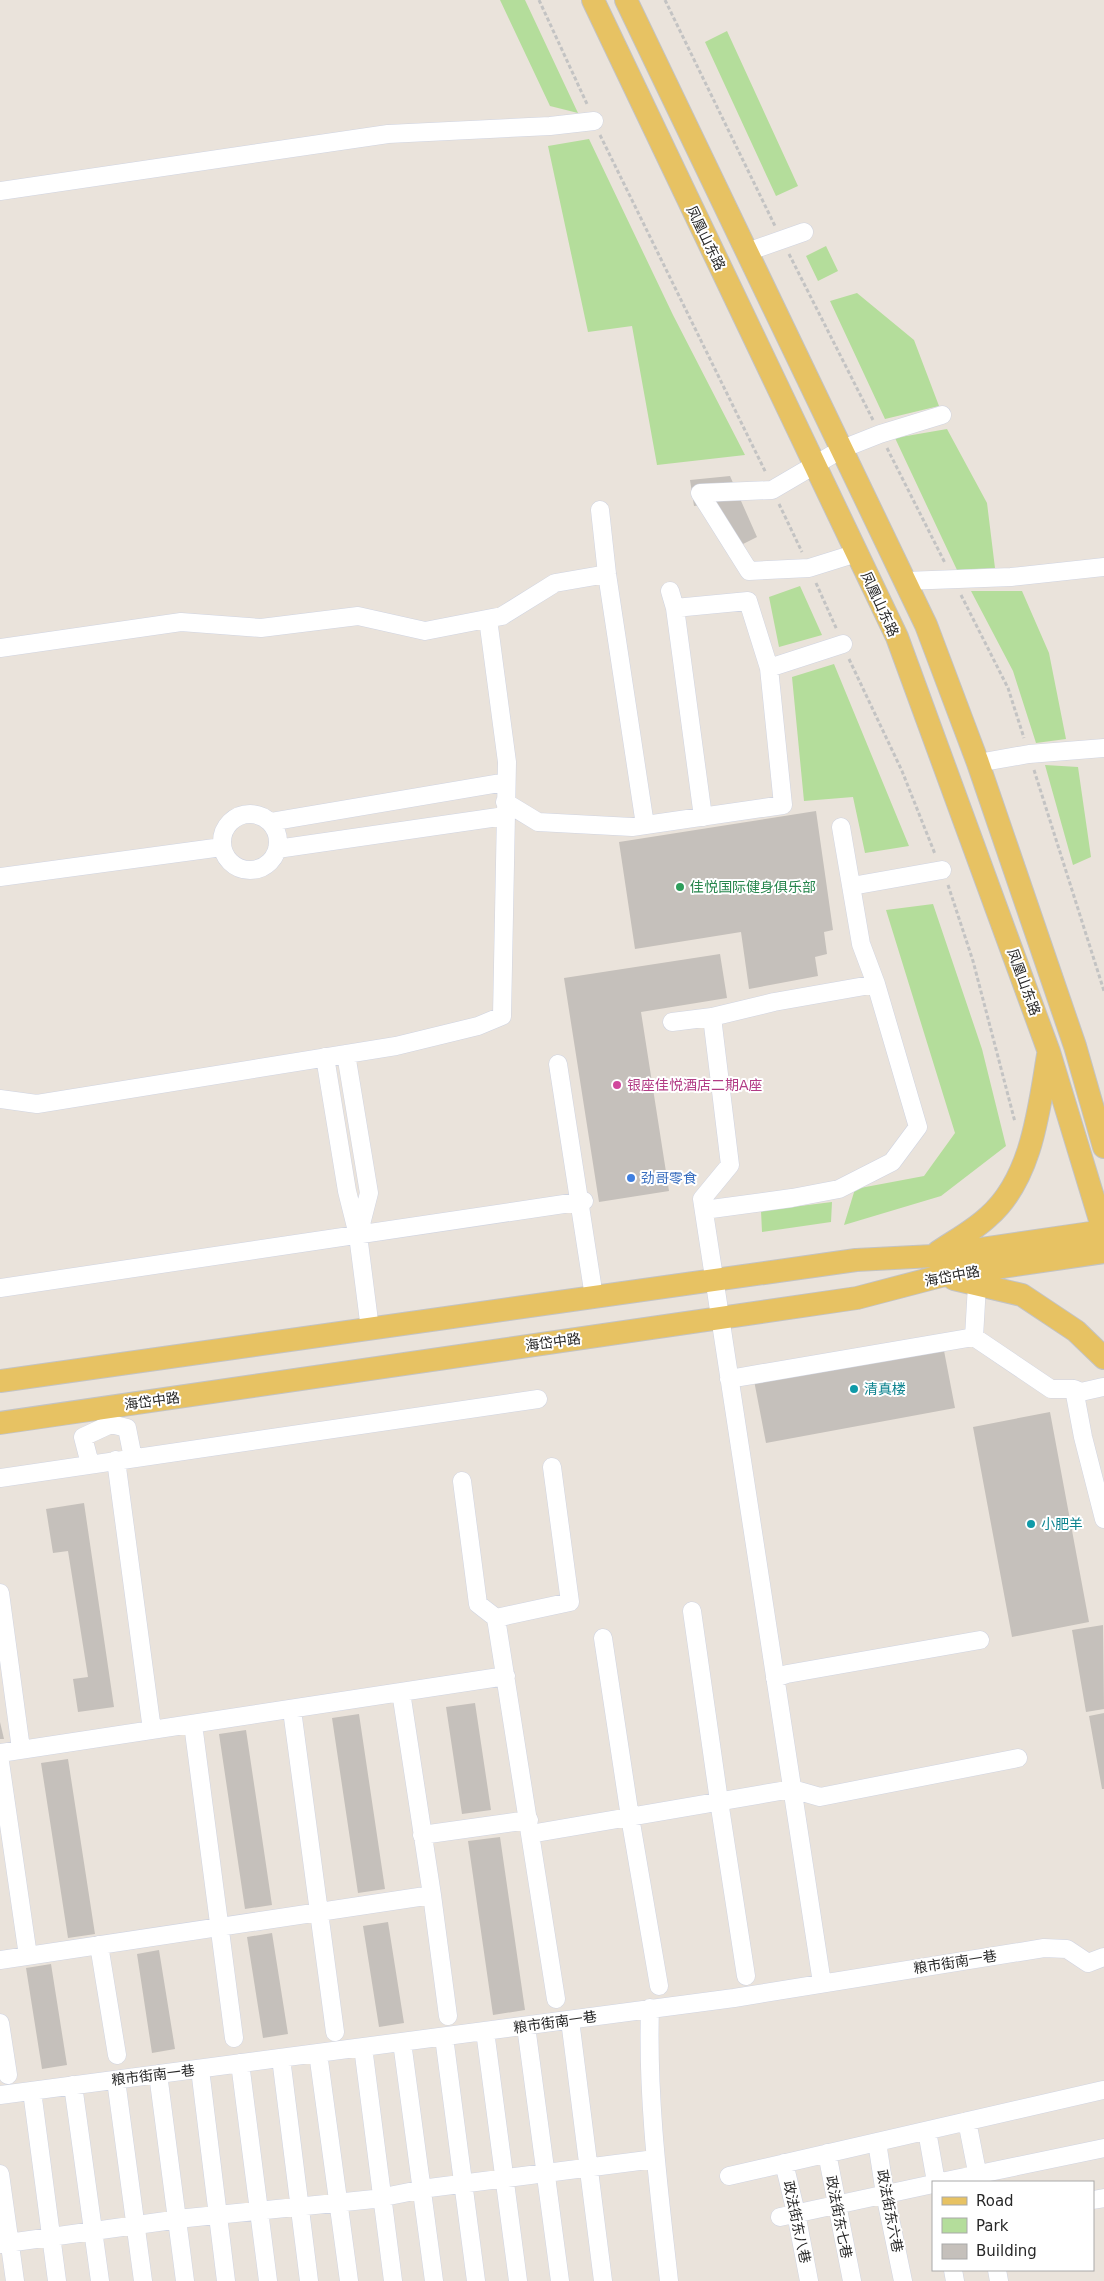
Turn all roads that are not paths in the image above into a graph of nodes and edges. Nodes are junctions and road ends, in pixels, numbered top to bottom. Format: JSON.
{"nodes":[{"id":1,"x":593,"y":0,"type":"edge"},
{"id":2,"x":626,"y":0,"type":"edge"},
{"id":3,"x":594,"y":121,"type":"dead end"},
{"id":4,"x":0,"y":190,"type":"edge"},
{"id":5,"x":804,"y":232,"type":"dead end"},
{"id":6,"x":747,"y":252,"type":"junction"},
{"id":7,"x":942,"y":415,"type":"dead end"},
{"id":8,"x":842,"y":449,"type":"junction"},
{"id":9,"x":815,"y":465,"type":"junction"},
{"id":10,"x":600,"y":510,"type":"dead end"},
{"id":11,"x":857,"y":553,"type":"junction"},
{"id":12,"x":1104,"y":567,"type":"edge"},
{"id":13,"x":606,"y":574,"type":"junction"},
{"id":14,"x":905,"y":581,"type":"junction"},
{"id":15,"x":670,"y":591,"type":"dead end"},
{"id":16,"x":675,"y":608,"type":"junction"},
{"id":17,"x":488,"y":619,"type":"junction"},
{"id":18,"x":843,"y":644,"type":"dead end"},
{"id":19,"x":0,"y":648,"type":"edge"},
{"id":20,"x":769,"y":668,"type":"junction"},
{"id":21,"x":1104,"y":748,"type":"edge"},
{"id":22,"x":978,"y":763,"type":"junction"},
{"id":23,"x":506,"y":782,"type":"junction"},
{"id":24,"x":505,"y":809,"type":"junction"},
{"id":25,"x":703,"y":817,"type":"junction"},
{"id":26,"x":270,"y":822,"type":"junction"},
{"id":27,"x":645,"y":826,"type":"junction"},
{"id":28,"x":841,"y":827,"type":"dead end"},
{"id":29,"x":222,"y":847,"type":"junction"},
{"id":30,"x":277,"y":849,"type":"junction"},
{"id":31,"x":942,"y":870,"type":"dead end"},
{"id":32,"x":0,"y":877,"type":"edge"},
{"id":33,"x":852,"y":886,"type":"junction"},
{"id":34,"x":876,"y":984,"type":"junction"},
{"id":35,"x":712,"y":1017,"type":"junction"},
{"id":36,"x":672,"y":1022,"type":"dead end"},
{"id":37,"x":1075,"y":1046,"type":"junction"},
{"id":38,"x":1049,"y":1052,"type":"junction"},
{"id":39,"x":346,"y":1054,"type":"junction"},
{"id":40,"x":326,"y":1057,"type":"junction"},
{"id":41,"x":558,"y":1064,"type":"dead end"},
{"id":42,"x":1104,"y":1091,"type":"edge"},
{"id":43,"x":0,"y":1099,"type":"edge"},
{"id":44,"x":1104,"y":1147,"type":"edge"},
{"id":45,"x":584,"y":1201,"type":"dead end"},
{"id":46,"x":704,"y":1210,"type":"junction"},
{"id":47,"x":1104,"y":1232,"type":"edge"},
{"id":48,"x":358,"y":1234,"type":"junction"},
{"id":49,"x":1104,"y":1252,"type":"edge"},
{"id":50,"x":933,"y":1256,"type":"junction"},
{"id":51,"x":941,"y":1276,"type":"junction"},
{"id":52,"x":714,"y":1280,"type":"junction"},
{"id":53,"x":977,"y":1285,"type":"junction"},
{"id":54,"x":0,"y":1288,"type":"edge"},
{"id":55,"x":594,"y":1297,"type":"junction"},
{"id":56,"x":719,"y":1317,"type":"junction"},
{"id":57,"x":370,"y":1330,"type":"junction"},
{"id":58,"x":974,"y":1337,"type":"junction"},
{"id":59,"x":1104,"y":1358,"type":"edge"},
{"id":60,"x":729,"y":1379,"type":"junction"},
{"id":61,"x":0,"y":1381,"type":"edge"},
{"id":62,"x":1103,"y":1388,"type":"edge"},
{"id":63,"x":1074,"y":1389,"type":"junction"},
{"id":64,"x":538,"y":1398,"type":"dead end"},
{"id":65,"x":110,"y":1416,"type":"junction"},
{"id":66,"x":0,"y":1423,"type":"edge"},
{"id":67,"x":125,"y":1459,"type":"junction"},
{"id":68,"x":90,"y":1464,"type":"junction"},
{"id":69,"x":552,"y":1468,"type":"dead end"},
{"id":70,"x":0,"y":1478,"type":"edge"},
{"id":71,"x":462,"y":1481,"type":"dead end"},
{"id":72,"x":1104,"y":1519,"type":"edge"},
{"id":73,"x":0,"y":1594,"type":"edge"},
{"id":74,"x":692,"y":1611,"type":"dead end"},
{"id":75,"x":496,"y":1618,"type":"junction"},
{"id":76,"x":603,"y":1638,"type":"dead end"},
{"id":77,"x":980,"y":1640,"type":"dead end"},
{"id":78,"x":506,"y":1676,"type":"junction"},
{"id":79,"x":775,"y":1678,"type":"junction"},
{"id":80,"x":401,"y":1692,"type":"junction"},
{"id":81,"x":292,"y":1710,"type":"junction"},
{"id":82,"x":193,"y":1724,"type":"junction"},
{"id":83,"x":152,"y":1730,"type":"junction"},
{"id":84,"x":21,"y":1749,"type":"junction"},
{"id":85,"x":0,"y":1752,"type":"edge"},
{"id":86,"x":1018,"y":1758,"type":"dead end"},
{"id":87,"x":0,"y":1762,"type":"edge"},
{"id":88,"x":792,"y":1789,"type":"junction"},
{"id":89,"x":719,"y":1801,"type":"junction"},
{"id":90,"x":630,"y":1817,"type":"junction"},
{"id":91,"x":530,"y":1827,"type":"junction"},
{"id":92,"x":422,"y":1835,"type":"junction"},
{"id":93,"x":432,"y":1895,"type":"junction"},
{"id":94,"x":320,"y":1911,"type":"junction"},
{"id":95,"x":219,"y":1926,"type":"junction"},
{"id":96,"x":99,"y":1945,"type":"junction"},
{"id":97,"x":28,"y":1956,"type":"junction"},
{"id":98,"x":1104,"y":1957,"type":"edge"},
{"id":99,"x":0,"y":1960,"type":"edge"},
{"id":100,"x":746,"y":1976,"type":"dead end"},
{"id":101,"x":822,"y":1983,"type":"junction"},
{"id":102,"x":659,"y":1986,"type":"dead end"},
{"id":103,"x":556,"y":1998,"type":"dead end"},
{"id":104,"x":650,"y":2008,"type":"junction"},
{"id":105,"x":448,"y":2016,"type":"dead end"},
{"id":106,"x":570,"y":2020,"type":"junction"},
{"id":107,"x":0,"y":2023,"type":"edge"},
{"id":108,"x":526,"y":2026,"type":"junction"},
{"id":109,"x":485,"y":2031,"type":"junction"},
{"id":110,"x":336,"y":2032,"type":"dead end"},
{"id":111,"x":444,"y":2037,"type":"junction"},
{"id":112,"x":234,"y":2038,"type":"dead end"},
{"id":113,"x":402,"y":2042,"type":"junction"},
{"id":114,"x":362,"y":2047,"type":"junction"},
{"id":115,"x":318,"y":2053,"type":"junction"},
{"id":116,"x":117,"y":2055,"type":"dead end"},
{"id":117,"x":281,"y":2058,"type":"junction"},
{"id":118,"x":240,"y":2064,"type":"junction"},
{"id":119,"x":200,"y":2069,"type":"junction"},
{"id":120,"x":158,"y":2074,"type":"junction"},
{"id":121,"x":8,"y":2075,"type":"dead end"},
{"id":122,"x":116,"y":2080,"type":"junction"},
{"id":123,"x":73,"y":2085,"type":"junction"},
{"id":124,"x":1103,"y":2090,"type":"edge"},
{"id":125,"x":32,"y":2091,"type":"junction"},
{"id":126,"x":0,"y":2095,"type":"edge"},
{"id":127,"x":967,"y":2121,"type":"junction"},
{"id":128,"x":927,"y":2131,"type":"junction"},
{"id":129,"x":878,"y":2142,"type":"junction"},
{"id":130,"x":1104,"y":2148,"type":"edge"},
{"id":131,"x":827,"y":2154,"type":"junction"},
{"id":132,"x":655,"y":2158,"type":"junction"},
{"id":133,"x":784,"y":2163,"type":"junction"},
{"id":134,"x":589,"y":2168,"type":"junction"},
{"id":135,"x":0,"y":2174,"type":"edge"},
{"id":136,"x":546,"y":2174,"type":"junction"},
{"id":137,"x":729,"y":2176,"type":"dead end"},
{"id":138,"x":978,"y":2178,"type":"edge"},
{"id":139,"x":504,"y":2180,"type":"junction"},
{"id":140,"x":934,"y":2181,"type":"edge"},
{"id":141,"x":950,"y":2181,"type":"edge"},
{"id":142,"x":932,"y":2183,"type":"edge"},
{"id":143,"x":463,"y":2184,"type":"junction"},
{"id":144,"x":422,"y":2190,"type":"junction"},
{"id":145,"x":885,"y":2194,"type":"junction"},
{"id":146,"x":382,"y":2197,"type":"junction"},
{"id":147,"x":339,"y":2202,"type":"junction"},
{"id":148,"x":837,"y":2204,"type":"junction"},
{"id":149,"x":300,"y":2206,"type":"junction"},
{"id":150,"x":259,"y":2210,"type":"junction"},
{"id":151,"x":218,"y":2214,"type":"junction"},
{"id":152,"x":788,"y":2215,"type":"junction"},
{"id":153,"x":177,"y":2219,"type":"junction"},
{"id":154,"x":135,"y":2225,"type":"junction"},
{"id":155,"x":93,"y":2231,"type":"junction"},
{"id":156,"x":51,"y":2237,"type":"junction"},
{"id":157,"x":5,"y":2244,"type":"edge"},
{"id":158,"x":14,"y":2281,"type":"edge"},
{"id":159,"x":57,"y":2281,"type":"edge"},
{"id":160,"x":100,"y":2281,"type":"edge"},
{"id":161,"x":143,"y":2281,"type":"edge"},
{"id":162,"x":185,"y":2281,"type":"edge"},
{"id":163,"x":226,"y":2281,"type":"edge"},
{"id":164,"x":268,"y":2281,"type":"edge"},
{"id":165,"x":309,"y":2281,"type":"edge"},
{"id":166,"x":349,"y":2281,"type":"edge"},
{"id":167,"x":393,"y":2281,"type":"edge"},
{"id":168,"x":434,"y":2281,"type":"edge"},
{"id":169,"x":476,"y":2281,"type":"edge"},
{"id":170,"x":518,"y":2281,"type":"edge"},
{"id":171,"x":560,"y":2281,"type":"edge"},
{"id":172,"x":603,"y":2281,"type":"edge"},
{"id":173,"x":670,"y":2281,"type":"edge"},
{"id":174,"x":809,"y":2281,"type":"edge"},
{"id":175,"x":852,"y":2281,"type":"edge"},
{"id":176,"x":903,"y":2281,"type":"edge"}],
"edges":[{"from":1,"to":9,"type":"main road","name":"凤凰山东路"},
{"from":2,"to":6,"type":"main road","name":"凤凰山东路"},
{"from":3,"to":4,"type":"street"},
{"from":5,"to":6,"type":"street"},
{"from":6,"to":8,"type":"main road","name":"凤凰山东路"},
{"from":7,"to":8,"type":"street"},
{"from":8,"to":9,"type":"street"},
{"from":8,"to":14,"type":"main road","name":"凤凰山东路"},
{"from":9,"to":11,"type":"main road","name":"凤凰山东路"},
{"from":9,"to":11,"type":"street"},
{"from":10,"to":13,"type":"street"},
{"from":11,"to":38,"type":"main road","name":"凤凰山东路"},
{"from":12,"to":14,"type":"street"},
{"from":13,"to":17,"type":"street"},
{"from":13,"to":27,"type":"street"},
{"from":14,"to":22,"type":"main road","name":"凤凰山东路"},
{"from":15,"to":16,"type":"street"},
{"from":16,"to":20,"type":"street"},
{"from":16,"to":25,"type":"street"},
{"from":17,"to":19,"type":"street"},
{"from":17,"to":23,"type":"street"},
{"from":18,"to":20,"type":"street"},
{"from":20,"to":25,"type":"street"},
{"from":21,"to":22,"type":"street"},
{"from":22,"to":37,"type":"main road","name":"凤凰山东路"},
{"from":23,"to":24,"type":"street"},
{"from":23,"to":26,"type":"street"},
{"from":24,"to":27,"type":"street"},
{"from":24,"to":30,"type":"street"},
{"from":24,"to":39,"type":"street"},
{"from":25,"to":27,"type":"street"},
{"from":26,"to":29,"type":"street"},
{"from":26,"to":30,"type":"street"},
{"from":28,"to":33,"type":"street"},
{"from":29,"to":30,"type":"street"},
{"from":29,"to":32,"type":"street"},
{"from":31,"to":33,"type":"street"},
{"from":33,"to":34,"type":"street"},
{"from":34,"to":35,"type":"street"},
{"from":34,"to":46,"type":"street"},
{"from":35,"to":36,"type":"street"},
{"from":35,"to":46,"type":"street"},
{"from":37,"to":42,"type":"main road"},
{"from":37,"to":44,"type":"main road","name":"凤凰山东路"},
{"from":38,"to":47,"type":"main road","name":"凤凰山东路"},
{"from":38,"to":50,"type":"main road"},
{"from":39,"to":40,"type":"street"},
{"from":39,"to":48,"type":"street"},
{"from":40,"to":43,"type":"street"},
{"from":40,"to":48,"type":"street"},
{"from":41,"to":55,"type":"street"},
{"from":45,"to":48,"type":"street"},
{"from":46,"to":52,"type":"street"},
{"from":47,"to":50,"type":"main road","name":"海岱中路"},
{"from":48,"to":54,"type":"street"},
{"from":48,"to":57,"type":"street"},
{"from":49,"to":51,"type":"main road","name":"海岱中路"},
{"from":50,"to":52,"type":"main road","name":"海岱中路"},
{"from":51,"to":53,"type":"main road"},
{"from":51,"to":56,"type":"main road","name":"海岱中路"},
{"from":52,"to":55,"type":"main road","name":"海岱中路"},
{"from":52,"to":56,"type":"street"},
{"from":53,"to":58,"type":"street"},
{"from":53,"to":59,"type":"main road"},
{"from":55,"to":57,"type":"main road","name":"海岱中路"},
{"from":56,"to":60,"type":"street"},
{"from":56,"to":65,"type":"main road","name":"海岱中路"},
{"from":57,"to":61,"type":"main road","name":"海岱中路"},
{"from":58,"to":60,"type":"street"},
{"from":58,"to":63,"type":"street"},
{"from":60,"to":79,"type":"street"},
{"from":62,"to":63,"type":"street"},
{"from":63,"to":72,"type":"street"},
{"from":64,"to":67,"type":"street"},
{"from":65,"to":66,"type":"main road","name":"海岱中路"},
{"from":65,"to":67,"type":"street"},
{"from":65,"to":68,"type":"street"},
{"from":67,"to":68,"type":"street"},
{"from":67,"to":83,"type":"street"},
{"from":68,"to":70,"type":"street"},
{"from":69,"to":75,"type":"street"},
{"from":71,"to":75,"type":"street"},
{"from":73,"to":84,"type":"street"},
{"from":74,"to":89,"type":"street"},
{"from":75,"to":78,"type":"street"},
{"from":76,"to":90,"type":"street"},
{"from":77,"to":79,"type":"street"},
{"from":78,"to":80,"type":"street"},
{"from":78,"to":91,"type":"street"},
{"from":79,"to":88,"type":"street"},
{"from":80,"to":81,"type":"street"},
{"from":80,"to":92,"type":"street"},
{"from":81,"to":82,"type":"street"},
{"from":81,"to":94,"type":"street"},
{"from":82,"to":83,"type":"street"},
{"from":82,"to":95,"type":"street"},
{"from":83,"to":84,"type":"street"},
{"from":84,"to":85,"type":"street"},
{"from":86,"to":88,"type":"street"},
{"from":87,"to":97,"type":"street"},
{"from":88,"to":89,"type":"street"},
{"from":88,"to":101,"type":"street"},
{"from":89,"to":90,"type":"street"},
{"from":89,"to":100,"type":"street"},
{"from":90,"to":91,"type":"street"},
{"from":90,"to":102,"type":"street"},
{"from":91,"to":92,"type":"street"},
{"from":91,"to":103,"type":"street"},
{"from":92,"to":93,"type":"street"},
{"from":93,"to":94,"type":"street"},
{"from":93,"to":105,"type":"street"},
{"from":94,"to":95,"type":"street"},
{"from":94,"to":110,"type":"street"},
{"from":95,"to":96,"type":"street"},
{"from":95,"to":112,"type":"street"},
{"from":96,"to":97,"type":"street"},
{"from":96,"to":116,"type":"street"},
{"from":97,"to":99,"type":"street"},
{"from":98,"to":101,"type":"street","name":"粮市街南一巷"},
{"from":101,"to":104,"type":"street","name":"粮市街南一巷"},
{"from":104,"to":106,"type":"street","name":"粮市街南一巷"},
{"from":104,"to":132,"type":"street"},
{"from":106,"to":108,"type":"street","name":"粮市街南一巷"},
{"from":106,"to":134,"type":"street"},
{"from":107,"to":121,"type":"street"},
{"from":108,"to":109,"type":"street","name":"粮市街南一巷"},
{"from":108,"to":136,"type":"street"},
{"from":109,"to":111,"type":"street","name":"粮市街南一巷"},
{"from":109,"to":139,"type":"street"},
{"from":111,"to":113,"type":"street","name":"粮市街南一巷"},
{"from":111,"to":143,"type":"street"},
{"from":113,"to":114,"type":"street","name":"粮市街南一巷"},
{"from":113,"to":144,"type":"street"},
{"from":114,"to":115,"type":"street","name":"粮市街南一巷"},
{"from":114,"to":146,"type":"street"},
{"from":115,"to":117,"type":"street","name":"粮市街南一巷"},
{"from":115,"to":147,"type":"street"},
{"from":117,"to":118,"type":"street","name":"粮市街南一巷"},
{"from":117,"to":149,"type":"street"},
{"from":118,"to":119,"type":"street","name":"粮市街南一巷"},
{"from":118,"to":150,"type":"street"},
{"from":119,"to":120,"type":"street","name":"粮市街南一巷"},
{"from":119,"to":151,"type":"street"},
{"from":120,"to":122,"type":"street","name":"粮市街南一巷"},
{"from":120,"to":153,"type":"street"},
{"from":122,"to":123,"type":"street","name":"粮市街南一巷"},
{"from":122,"to":154,"type":"street"},
{"from":123,"to":125,"type":"street","name":"粮市街南一巷"},
{"from":123,"to":155,"type":"street"},
{"from":124,"to":127,"type":"street"},
{"from":125,"to":126,"type":"street","name":"粮市街南一巷"},
{"from":125,"to":156,"type":"street"},
{"from":127,"to":128,"type":"street"},
{"from":127,"to":138,"type":"street"},
{"from":128,"to":129,"type":"street"},
{"from":128,"to":140,"type":"street"},
{"from":129,"to":131,"type":"street"},
{"from":129,"to":145,"type":"street","name":"政法街东六巷"},
{"from":130,"to":138,"type":"street"},
{"from":131,"to":133,"type":"street"},
{"from":131,"to":148,"type":"street","name":"政法街东七巷"},
{"from":132,"to":134,"type":"street"},
{"from":132,"to":173,"type":"street"},
{"from":133,"to":137,"type":"street"},
{"from":133,"to":152,"type":"street","name":"政法街东八巷"},
{"from":134,"to":136,"type":"street"},
{"from":134,"to":172,"type":"street"},
{"from":135,"to":157,"type":"street"},
{"from":136,"to":139,"type":"street"},
{"from":136,"to":171,"type":"street"},
{"from":138,"to":141,"type":"street"},
{"from":139,"to":143,"type":"street"},
{"from":139,"to":170,"type":"street"},
{"from":142,"to":145,"type":"street"},
{"from":143,"to":144,"type":"street"},
{"from":143,"to":169,"type":"street"},
{"from":144,"to":146,"type":"street"},
{"from":144,"to":168,"type":"street"},
{"from":145,"to":148,"type":"street"},
{"from":145,"to":176,"type":"street","name":"政法街东六巷"},
{"from":146,"to":147,"type":"street"},
{"from":146,"to":167,"type":"street"},
{"from":147,"to":149,"type":"street"},
{"from":147,"to":166,"type":"street"},
{"from":148,"to":152,"type":"street"},
{"from":148,"to":175,"type":"street","name":"政法街东七巷"},
{"from":149,"to":150,"type":"street"},
{"from":149,"to":165,"type":"street"},
{"from":150,"to":151,"type":"street"},
{"from":150,"to":164,"type":"street"},
{"from":151,"to":153,"type":"street"},
{"from":151,"to":163,"type":"street"},
{"from":152,"to":174,"type":"street","name":"政法街东八巷"},
{"from":153,"to":154,"type":"street"},
{"from":153,"to":162,"type":"street"},
{"from":154,"to":155,"type":"street"},
{"from":154,"to":161,"type":"street"},
{"from":155,"to":156,"type":"street"},
{"from":155,"to":160,"type":"street"},
{"from":156,"to":157,"type":"street"},
{"from":156,"to":159,"type":"street"},
{"from":157,"to":158,"type":"street"}]}
